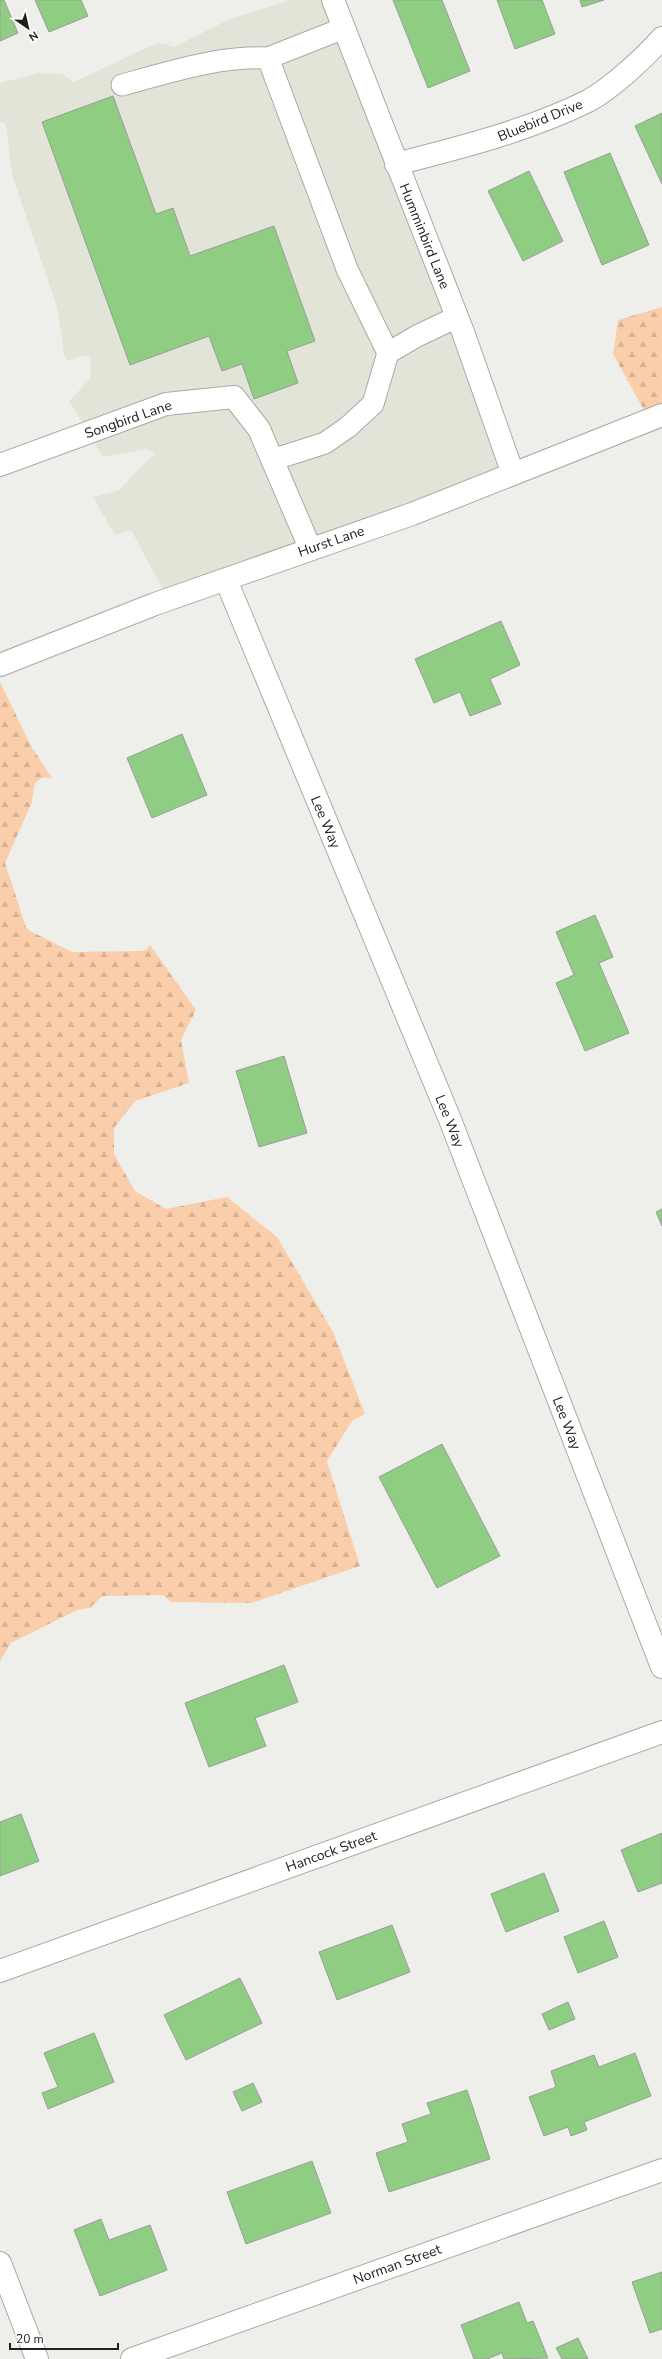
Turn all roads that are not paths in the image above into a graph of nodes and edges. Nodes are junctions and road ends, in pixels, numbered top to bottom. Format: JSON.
{"nodes":[{"id":1,"x":333,"y":0,"type":"edge"},
{"id":2,"x":344,"y":28,"type":"junction"},
{"id":3,"x":662,"y":38,"type":"edge"},
{"id":4,"x":268,"y":58,"type":"junction"},
{"id":5,"x":122,"y":85,"type":"dead end"},
{"id":6,"x":396,"y":164,"type":"junction"},
{"id":7,"x":457,"y":317,"type":"junction"},
{"id":8,"x":388,"y":353,"type":"junction"},
{"id":9,"x":662,"y":415,"type":"edge"},
{"id":10,"x":272,"y":460,"type":"junction"},
{"id":11,"x":0,"y":465,"type":"edge"},
{"id":12,"x":513,"y":474,"type":"junction"},
{"id":13,"x":310,"y":548,"type":"junction"},
{"id":14,"x":226,"y":580,"type":"junction"},
{"id":15,"x":0,"y":665,"type":"edge"},
{"id":16,"x":662,"y":1666,"type":"edge"},
{"id":17,"x":662,"y":1732,"type":"edge"},
{"id":18,"x":0,"y":1971,"type":"edge"},
{"id":19,"x":662,"y":2170,"type":"edge"},
{"id":20,"x":0,"y":2263,"type":"edge"},
{"id":21,"x":37,"y":2359,"type":"edge"},
{"id":22,"x":132,"y":2359,"type":"edge"}],
"edges":[{"from":1,"to":2,"type":"street","name":"Humminbird Lane"},
{"from":2,"to":4,"type":"lane"},
{"from":2,"to":6,"type":"street","name":"Humminbird Lane"},
{"from":3,"to":6,"type":"street","name":"Bluebird Drive"},
{"from":4,"to":5,"type":"lane"},
{"from":4,"to":8,"type":"lane"},
{"from":6,"to":7,"type":"street","name":"Humminbird Lane"},
{"from":7,"to":8,"type":"lane"},
{"from":7,"to":12,"type":"street","name":"Humminbird Lane"},
{"from":8,"to":10,"type":"lane"},
{"from":9,"to":12,"type":"street","name":"Hurst Lane"},
{"from":10,"to":11,"type":"street","name":"Songbird Lane"},
{"from":10,"to":13,"type":"street","name":"Songbird Lane"},
{"from":12,"to":13,"type":"street","name":"Hurst Lane"},
{"from":13,"to":14,"type":"street","name":"Hurst Lane"},
{"from":14,"to":15,"type":"street","name":"Hurst Lane"},
{"from":14,"to":16,"type":"street","name":"Lee Way"},
{"from":17,"to":18,"type":"street","name":"Hancock Street"},
{"from":19,"to":22,"type":"street","name":"Norman Street"},
{"from":20,"to":21,"type":"street"}]}
